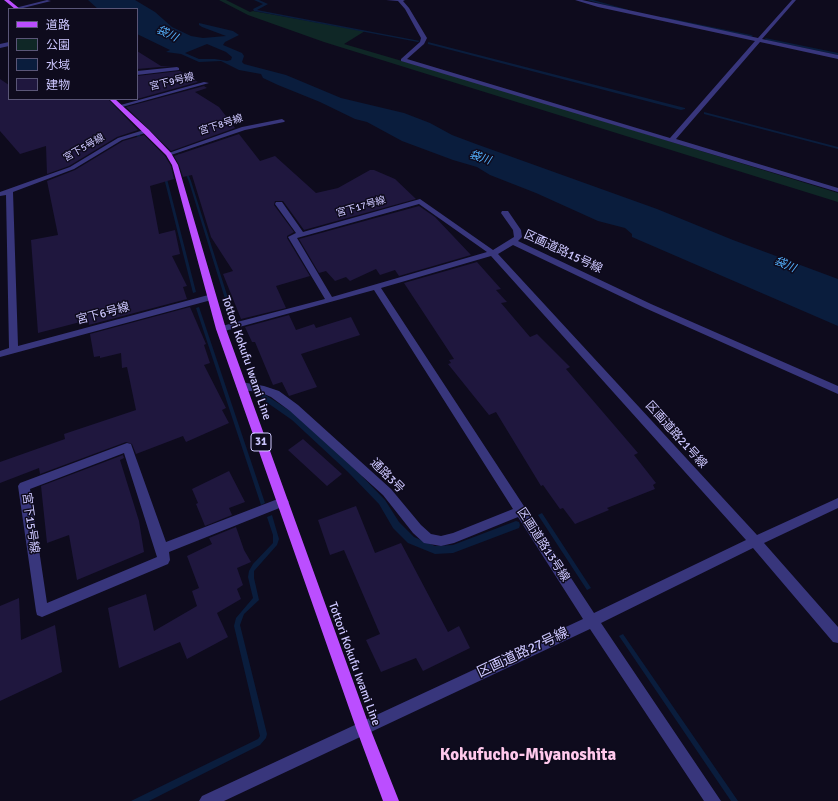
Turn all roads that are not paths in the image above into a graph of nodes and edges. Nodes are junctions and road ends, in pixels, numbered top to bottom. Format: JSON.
{"nodes":[{"id":1,"x":6,"y":0,"type":"edge"},
{"id":2,"x":388,"y":0,"type":"edge"},
{"id":3,"x":401,"y":0,"type":"edge"},
{"id":4,"x":577,"y":0,"type":"edge"},
{"id":5,"x":794,"y":0,"type":"edge"},
{"id":6,"x":49,"y":1,"type":"dead end"},
{"id":7,"x":17,"y":8,"type":"edge"},
{"id":8,"x":22,"y":8,"type":"edge"},
{"id":9,"x":759,"y":40,"type":"junction"},
{"id":10,"x":838,"y":56,"type":"edge"},
{"id":11,"x":177,"y":69,"type":"dead end"},
{"id":12,"x":138,"y":73,"type":"edge"},
{"id":13,"x":206,"y":83,"type":"dead end"},
{"id":14,"x":138,"y":98,"type":"edge"},
{"id":15,"x":130,"y":100,"type":"edge"},
{"id":16,"x":116,"y":103,"type":"edge"},
{"id":17,"x":282,"y":121,"type":"dead end"},
{"id":18,"x":147,"y":131,"type":"junction"},
{"id":19,"x":672,"y":140,"type":"junction"},
{"id":20,"x":168,"y":154,"type":"junction"},
{"id":21,"x":838,"y":190,"type":"edge"},
{"id":22,"x":9,"y":192,"type":"junction"},
{"id":23,"x":0,"y":194,"type":"edge"},
{"id":24,"x":279,"y":204,"type":"dead end"},
{"id":25,"x":505,"y":213,"type":"dead end"},
{"id":26,"x":301,"y":235,"type":"junction"},
{"id":27,"x":513,"y":242,"type":"junction"},
{"id":28,"x":493,"y":252,"type":"junction"},
{"id":29,"x":376,"y":288,"type":"junction"},
{"id":30,"x":212,"y":297,"type":"junction"},
{"id":31,"x":330,"y":300,"type":"junction"},
{"id":32,"x":221,"y":329,"type":"junction"},
{"id":33,"x":14,"y":350,"type":"junction"},
{"id":34,"x":0,"y":354,"type":"edge"},
{"id":35,"x":241,"y":386,"type":"junction"},
{"id":36,"x":838,"y":390,"type":"edge"},
{"id":37,"x":283,"y":502,"type":"junction"},
{"id":38,"x":838,"y":503,"type":"edge"},
{"id":39,"x":521,"y":511,"type":"junction"},
{"id":40,"x":755,"y":541,"type":"junction"},
{"id":41,"x":162,"y":549,"type":"junction"},
{"id":42,"x":592,"y":621,"type":"junction"},
{"id":43,"x":838,"y":637,"type":"edge"},
{"id":44,"x":362,"y":728,"type":"junction"},
{"id":45,"x":206,"y":801,"type":"edge"},
{"id":46,"x":391,"y":801,"type":"edge"},
{"id":47,"x":712,"y":801,"type":"edge"}],
"edges":[{"from":1,"to":7,"type":"main road"},
{"from":2,"to":3,"type":"street"},
{"from":3,"to":19,"type":"street"},
{"from":4,"to":9,"type":"street"},
{"from":5,"to":9,"type":"street"},
{"from":6,"to":8,"type":"street"},
{"from":9,"to":10,"type":"street"},
{"from":9,"to":19,"type":"street"},
{"from":11,"to":12,"type":"street"},
{"from":13,"to":14,"type":"street","name":"宮下9号線"},
{"from":15,"to":16,"type":"street","name":"宮下9号線"},
{"from":16,"to":18,"type":"main road","name":"Tottori Kokufu Iwami Line","number":"31"},
{"from":17,"to":20,"type":"street","name":"宮下8号線"},
{"from":18,"to":20,"type":"main road","name":"Tottori Kokufu Iwami Line","number":"31"},
{"from":18,"to":22,"type":"street","name":"宮下5号線"},
{"from":19,"to":21,"type":"street"},
{"from":20,"to":30,"type":"main road","name":"Tottori Kokufu Iwami Line","number":"31"},
{"from":22,"to":23,"type":"street","name":"宮下5号線"},
{"from":22,"to":33,"type":"street"},
{"from":24,"to":26,"type":"street"},
{"from":25,"to":27,"type":"street"},
{"from":26,"to":28,"type":"street","name":"宮下17号線"},
{"from":26,"to":31,"type":"street"},
{"from":27,"to":28,"type":"street","name":"区画道路15号線"},
{"from":27,"to":36,"type":"street","name":"区画道路15号線"},
{"from":28,"to":29,"type":"street","name":"区画道路15号線"},
{"from":28,"to":40,"type":"street","name":"区画道路21号線"},
{"from":29,"to":31,"type":"street","name":"区画道路15号線"},
{"from":29,"to":39,"type":"street","name":"区画道路13号線"},
{"from":30,"to":32,"type":"main road","name":"Tottori Kokufu Iwami Line","number":"31"},
{"from":30,"to":33,"type":"street","name":"宮下6号線"},
{"from":31,"to":32,"type":"street","name":"区画道路15号線"},
{"from":32,"to":35,"type":"main road","name":"Tottori Kokufu Iwami Line","number":"31"},
{"from":33,"to":34,"type":"street","name":"宮下6号線"},
{"from":35,"to":37,"type":"main road","name":"Tottori Kokufu Iwami Line","number":"31"},
{"from":35,"to":39,"type":"street","name":"通路3号"},
{"from":37,"to":41,"type":"street"},
{"from":37,"to":44,"type":"main road","name":"Tottori Kokufu Iwami Line","number":"31"},
{"from":38,"to":40,"type":"street","name":"区画道路27号線"},
{"from":39,"to":42,"type":"street","name":"区画道路13号線"},
{"from":40,"to":42,"type":"street","name":"区画道路27号線"},
{"from":40,"to":43,"type":"street","name":"区画道路21号線"},
{"from":41,"to":41,"type":"street","name":"宮下15号線"},
{"from":42,"to":44,"type":"street","name":"区画道路27号線"},
{"from":42,"to":47,"type":"street","name":"区画道路13号線"},
{"from":44,"to":45,"type":"street","name":"区画道路27号線"},
{"from":44,"to":46,"type":"main road","name":"Tottori Kokufu Iwami Line","number":"31"}]}
